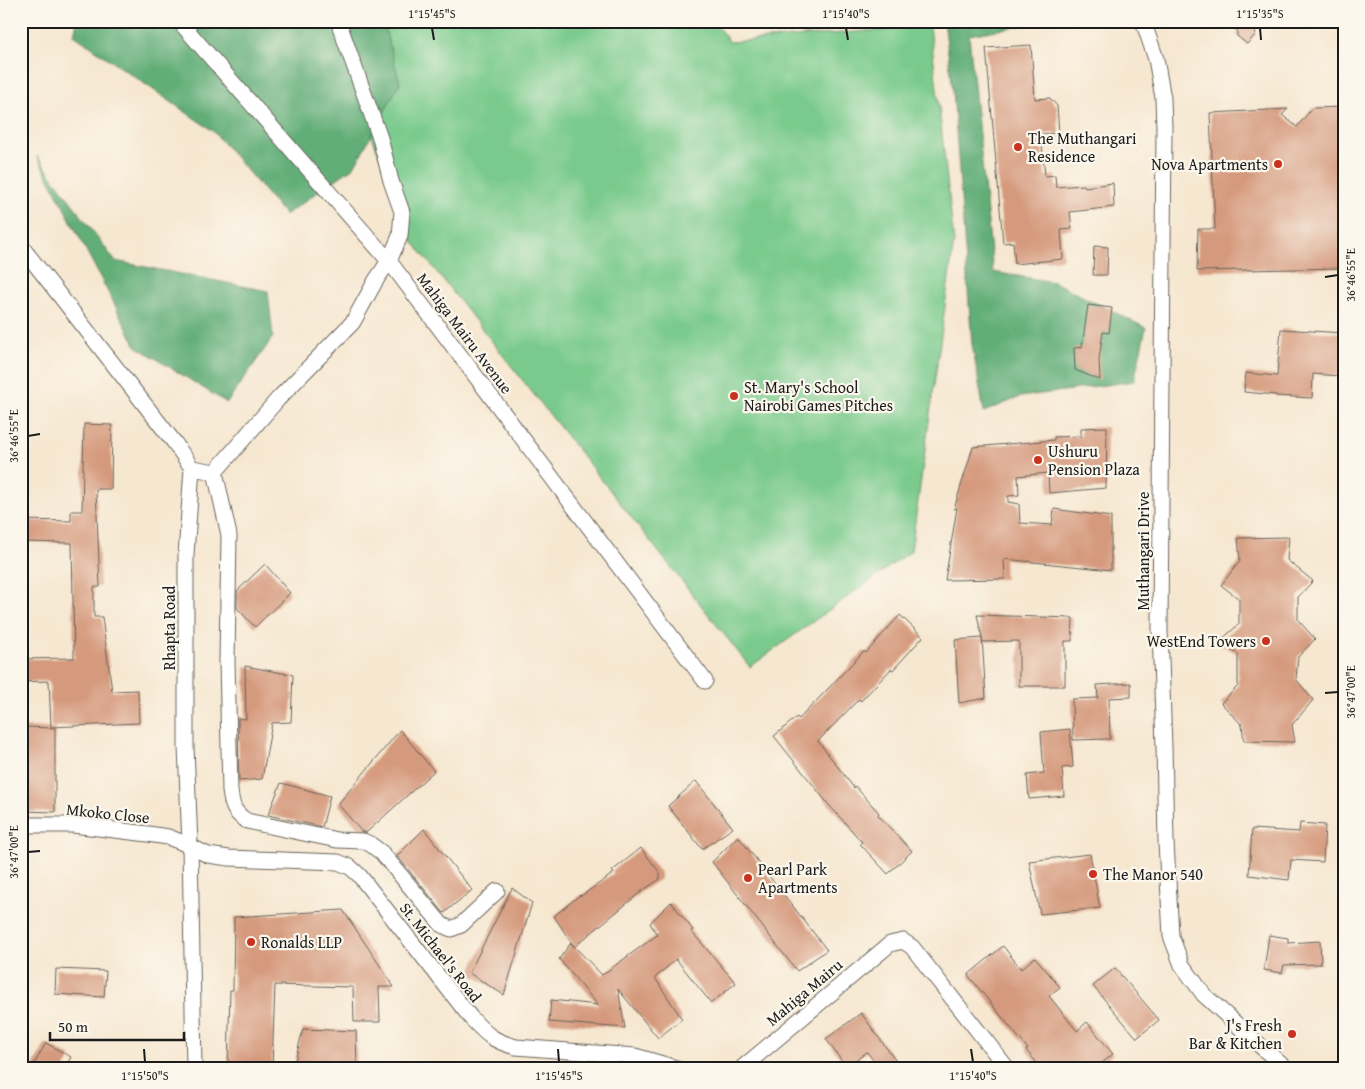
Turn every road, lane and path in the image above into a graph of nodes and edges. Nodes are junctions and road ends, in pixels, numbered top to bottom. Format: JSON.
{"nodes":[{"id":1,"x":179,"y":21,"type":"edge"},
{"id":2,"x":338,"y":21,"type":"edge"},
{"id":3,"x":1143,"y":21,"type":"edge"},
{"id":4,"x":21,"y":246,"type":"edge"},
{"id":5,"x":389,"y":261,"type":"junction"},
{"id":6,"x":192,"y":468,"type":"junction"},
{"id":7,"x":216,"y":472,"type":"junction"},
{"id":8,"x":705,"y":681,"type":"dead end"},
{"id":9,"x":21,"y":825,"type":"edge"},
{"id":10,"x":190,"y":845,"type":"junction"},
{"id":11,"x":497,"y":891,"type":"dead end"},
{"id":12,"x":194,"y":1068,"type":"edge"},
{"id":13,"x":676,"y":1068,"type":"edge"},
{"id":14,"x":742,"y":1068,"type":"edge"},
{"id":15,"x":1007,"y":1068,"type":"edge"},
{"id":16,"x":1286,"y":1068,"type":"edge"}],
"edges":[{"from":1,"to":5,"type":"street","name":"Mahiga Mairu Avenue"},
{"from":2,"to":5,"type":"street"},
{"from":3,"to":16,"type":"street","name":"Muthangari Drive"},
{"from":4,"to":6,"type":"street"},
{"from":5,"to":7,"type":"street"},
{"from":5,"to":8,"type":"street","name":"Mahiga Mairu Avenue"},
{"from":6,"to":7,"type":"street"},
{"from":6,"to":10,"type":"street","name":"Rhapta Road"},
{"from":7,"to":11,"type":"street"},
{"from":9,"to":10,"type":"street","name":"Mkoko Close"},
{"from":10,"to":12,"type":"street","name":"Rhapta Road"},
{"from":10,"to":13,"type":"street","name":"St. Michael's Road"},
{"from":14,"to":15,"type":"street","name":"Mahiga Mairu"}]}
